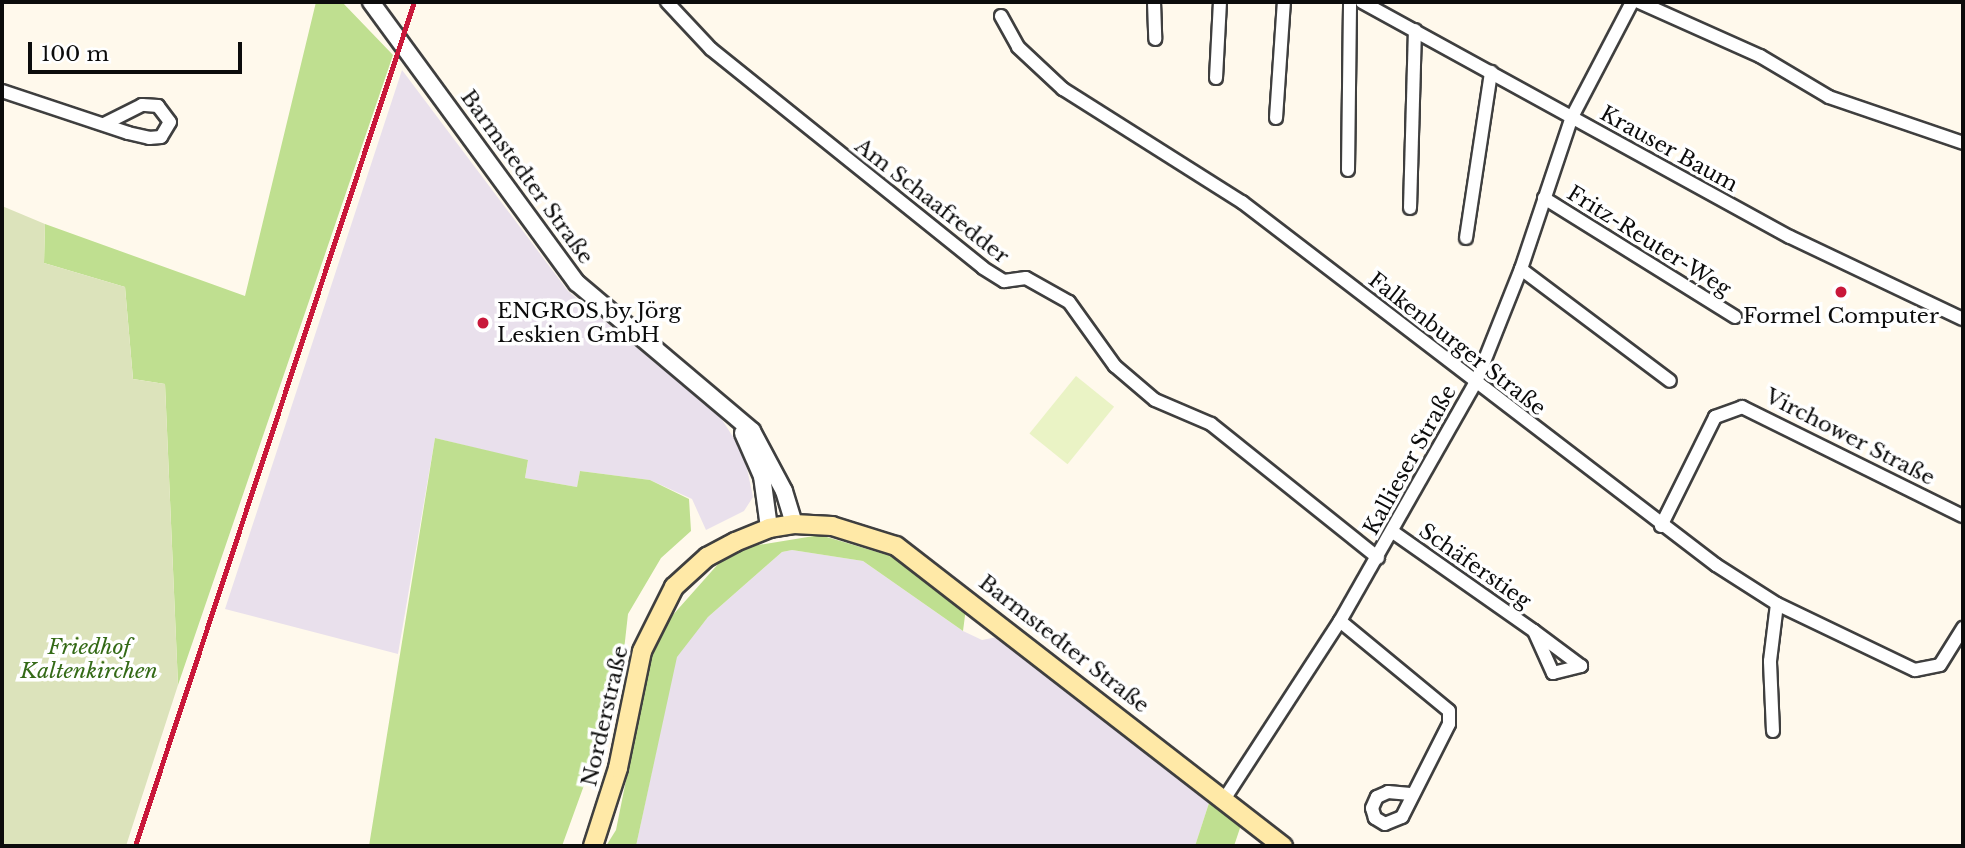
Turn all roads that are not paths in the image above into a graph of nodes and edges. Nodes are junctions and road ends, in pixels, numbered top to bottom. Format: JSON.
{"nodes":[{"id":1,"x":371,"y":2,"type":"edge"},
{"id":2,"x":667,"y":2,"type":"edge"},
{"id":3,"x":1154,"y":2,"type":"edge"},
{"id":4,"x":1220,"y":2,"type":"edge"},
{"id":5,"x":1284,"y":2,"type":"edge"},
{"id":6,"x":1350,"y":2,"type":"edge"},
{"id":7,"x":1362,"y":2,"type":"edge"},
{"id":8,"x":1632,"y":2,"type":"edge"},
{"id":9,"x":1639,"y":2,"type":"edge"},
{"id":10,"x":1001,"y":16,"type":"dead end"},
{"id":11,"x":1415,"y":30,"type":"junction"},
{"id":12,"x":1155,"y":39,"type":"dead end"},
{"id":13,"x":1491,"y":72,"type":"junction"},
{"id":14,"x":1216,"y":78,"type":"dead end"},
{"id":15,"x":2,"y":91,"type":"edge"},
{"id":16,"x":1572,"y":117,"type":"junction"},
{"id":17,"x":1276,"y":118,"type":"dead end"},
{"id":18,"x":104,"y":124,"type":"junction"},
{"id":19,"x":1963,"y":143,"type":"edge"},
{"id":20,"x":1348,"y":170,"type":"dead end"},
{"id":21,"x":1544,"y":198,"type":"junction"},
{"id":22,"x":1410,"y":208,"type":"dead end"},
{"id":23,"x":1466,"y":238,"type":"dead end"},
{"id":24,"x":1521,"y":269,"type":"junction"},
{"id":25,"x":1735,"y":317,"type":"dead end"},
{"id":26,"x":1963,"y":318,"type":"edge"},
{"id":27,"x":1670,"y":381,"type":"dead end"},
{"id":28,"x":1476,"y":382,"type":"junction"},
{"id":29,"x":732,"y":413,"type":"junction"},
{"id":30,"x":1963,"y":516,"type":"edge"},
{"id":31,"x":794,"y":524,"type":"junction"},
{"id":32,"x":1661,"y":526,"type":"junction"},
{"id":33,"x":769,"y":528,"type":"junction"},
{"id":34,"x":1393,"y":532,"type":"junction"},
{"id":35,"x":1378,"y":558,"type":"junction"},
{"id":36,"x":1777,"y":604,"type":"junction"},
{"id":37,"x":1340,"y":621,"type":"junction"},
{"id":38,"x":1963,"y":628,"type":"edge"},
{"id":39,"x":1534,"y":631,"type":"dead end"},
{"id":40,"x":1773,"y":731,"type":"dead end"},
{"id":41,"x":1413,"y":794,"type":"dead end"},
{"id":42,"x":1225,"y":798,"type":"junction"},
{"id":43,"x":593,"y":846,"type":"edge"},
{"id":44,"x":1283,"y":846,"type":"edge"}],
"edges":[{"from":1,"to":29,"type":"street","name":"Barmstedter Straße"},
{"from":2,"to":35,"type":"street","name":"Am Schaafredder"},
{"from":3,"to":12,"type":"street"},
{"from":4,"to":14,"type":"street"},
{"from":5,"to":17,"type":"street"},
{"from":6,"to":20,"type":"street"},
{"from":7,"to":11,"type":"street","name":"Krauser Baum"},
{"from":8,"to":16,"type":"street","name":"Kallieser Straße"},
{"from":9,"to":19,"type":"street"},
{"from":10,"to":28,"type":"street","name":"Falkenburger Straße"},
{"from":11,"to":13,"type":"street","name":"Krauser Baum"},
{"from":11,"to":22,"type":"street"},
{"from":13,"to":16,"type":"street","name":"Krauser Baum"},
{"from":13,"to":23,"type":"street"},
{"from":15,"to":18,"type":"street"},
{"from":16,"to":21,"type":"street","name":"Kallieser Straße"},
{"from":16,"to":26,"type":"street","name":"Krauser Baum"},
{"from":18,"to":18,"type":"street"},
{"from":21,"to":24,"type":"street","name":"Kallieser Straße"},
{"from":21,"to":25,"type":"street","name":"Fritz-Reuter-Weg"},
{"from":24,"to":27,"type":"street"},
{"from":24,"to":28,"type":"street","name":"Kallieser Straße"},
{"from":28,"to":32,"type":"street","name":"Falkenburger Straße"},
{"from":28,"to":34,"type":"street","name":"Kallieser Straße"},
{"from":29,"to":31,"type":"street","name":"Barmstedter Straße"},
{"from":29,"to":33,"type":"street","name":"Barmstedter Straße"},
{"from":30,"to":32,"type":"street","name":"Virchower Straße"},
{"from":31,"to":33,"type":"main road","name":"Barmstedter Straße"},
{"from":31,"to":42,"type":"main road","name":"Barmstedter Straße"},
{"from":32,"to":36,"type":"street","name":"Falkenburger Straße"},
{"from":33,"to":43,"type":"main road","name":"Norderstraße"},
{"from":34,"to":35,"type":"street","name":"Kallieser Straße"},
{"from":34,"to":39,"type":"street","name":"Schäferstieg"},
{"from":35,"to":37,"type":"street","name":"Kallieser Straße"},
{"from":36,"to":38,"type":"street","name":"Falkenburger Straße"},
{"from":36,"to":40,"type":"street"},
{"from":37,"to":41,"type":"street"},
{"from":37,"to":42,"type":"street","name":"Kallieser Straße"},
{"from":42,"to":44,"type":"main road","name":"Barmstedter Straße"}]}
